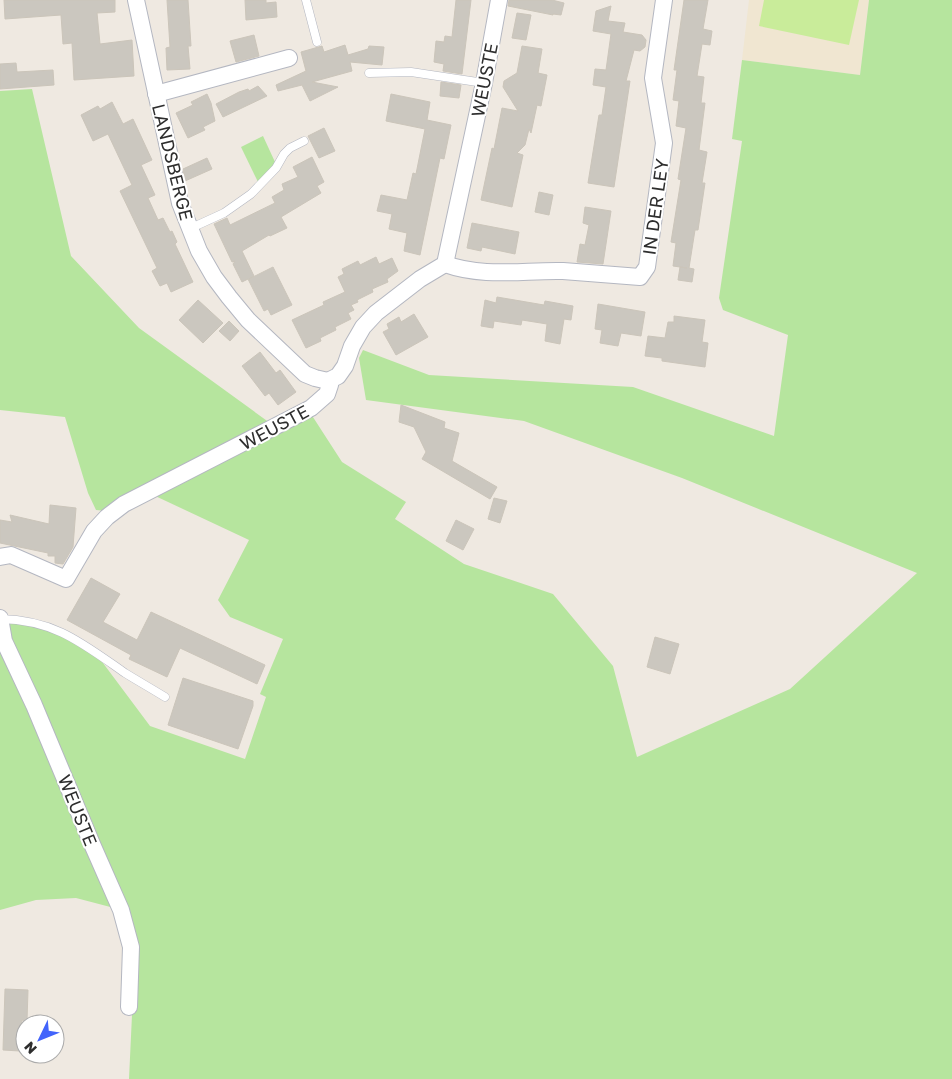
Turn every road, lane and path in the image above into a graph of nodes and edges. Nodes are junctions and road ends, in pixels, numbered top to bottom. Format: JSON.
{"nodes":[{"id":1,"x":136,"y":0,"type":"edge"},
{"id":2,"x":306,"y":0,"type":"edge"},
{"id":3,"x":499,"y":0,"type":"edge"},
{"id":4,"x":664,"y":0,"type":"edge"},
{"id":5,"x":317,"y":42,"type":"dead end"},
{"id":6,"x":289,"y":58,"type":"dead end"},
{"id":7,"x":369,"y":73,"type":"dead end"},
{"id":8,"x":484,"y":83,"type":"junction"},
{"id":9,"x":156,"y":94,"type":"junction"},
{"id":10,"x":304,"y":141,"type":"dead end"},
{"id":11,"x":189,"y":229,"type":"junction"},
{"id":12,"x":445,"y":264,"type":"junction"},
{"id":13,"x":328,"y":380,"type":"junction"},
{"id":14,"x":0,"y":557,"type":"edge"},
{"id":15,"x":0,"y":618,"type":"edge"},
{"id":16,"x":165,"y":697,"type":"dead end"},
{"id":17,"x":129,"y":1007,"type":"dead end"}],
"edges":[{"from":1,"to":9,"type":"street","name":"LANDSBERGE"},
{"from":2,"to":5,"type":"lane"},
{"from":3,"to":8,"type":"street","name":"WEUSTE"},
{"from":4,"to":12,"type":"street","name":"IN DER LEY"},
{"from":6,"to":9,"type":"street","name":"LANDSBERGE"},
{"from":7,"to":8,"type":"lane"},
{"from":8,"to":12,"type":"street","name":"WEUSTE"},
{"from":9,"to":11,"type":"street","name":"LANDSBERGE"},
{"from":10,"to":11,"type":"lane"},
{"from":11,"to":13,"type":"street","name":"LANDSBERGE"},
{"from":12,"to":13,"type":"street","name":"WEUSTE"},
{"from":13,"to":14,"type":"street","name":"WEUSTE"},
{"from":15,"to":16,"type":"lane"},
{"from":15,"to":17,"type":"street","name":"WEUSTE"}]}
